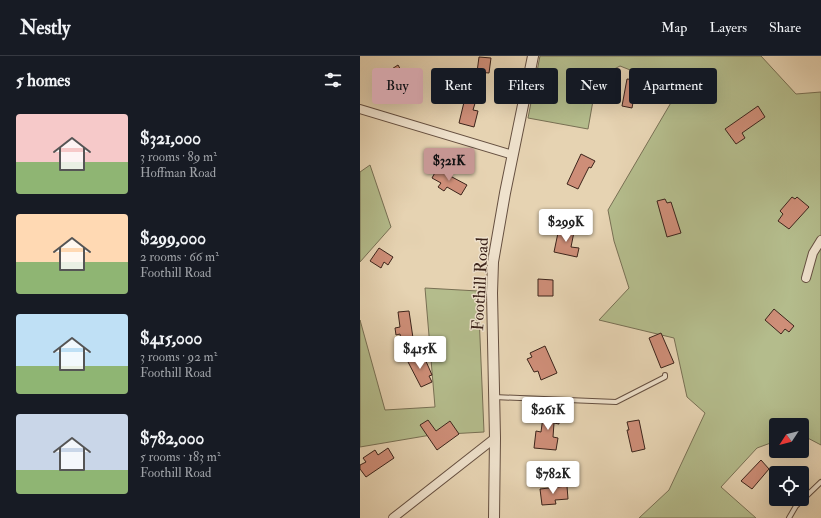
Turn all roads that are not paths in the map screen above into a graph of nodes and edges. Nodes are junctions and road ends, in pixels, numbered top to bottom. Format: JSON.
{"nodes":[{"id":1,"x":533,"y":56,"type":"edge"},
{"id":2,"x":360,"y":109,"type":"edge"},
{"id":3,"x":513,"y":155,"type":"junction"},
{"id":4,"x":821,"y":240,"type":"edge"},
{"id":5,"x":806,"y":278,"type":"dead end"},
{"id":6,"x":665,"y":375,"type":"dead end"},
{"id":7,"x":494,"y":397,"type":"junction"},
{"id":8,"x":495,"y":438,"type":"junction"},
{"id":9,"x":821,"y":482,"type":"edge"},
{"id":10,"x":393,"y":518,"type":"edge"},
{"id":11,"x":494,"y":518,"type":"edge"},
{"id":12,"x":788,"y":518,"type":"edge"}],
"edges":[{"from":1,"to":3,"type":"street","name":"Foothill Road"},
{"from":2,"to":3,"type":"street"},
{"from":3,"to":7,"type":"street","name":"Foothill Road"},
{"from":4,"to":5,"type":"street"},
{"from":6,"to":7,"type":"lane"},
{"from":7,"to":8,"type":"street","name":"Foothill Road"},
{"from":8,"to":10,"type":"street"},
{"from":8,"to":11,"type":"street","name":"Foothill Road"},
{"from":9,"to":12,"type":"lane"}]}
